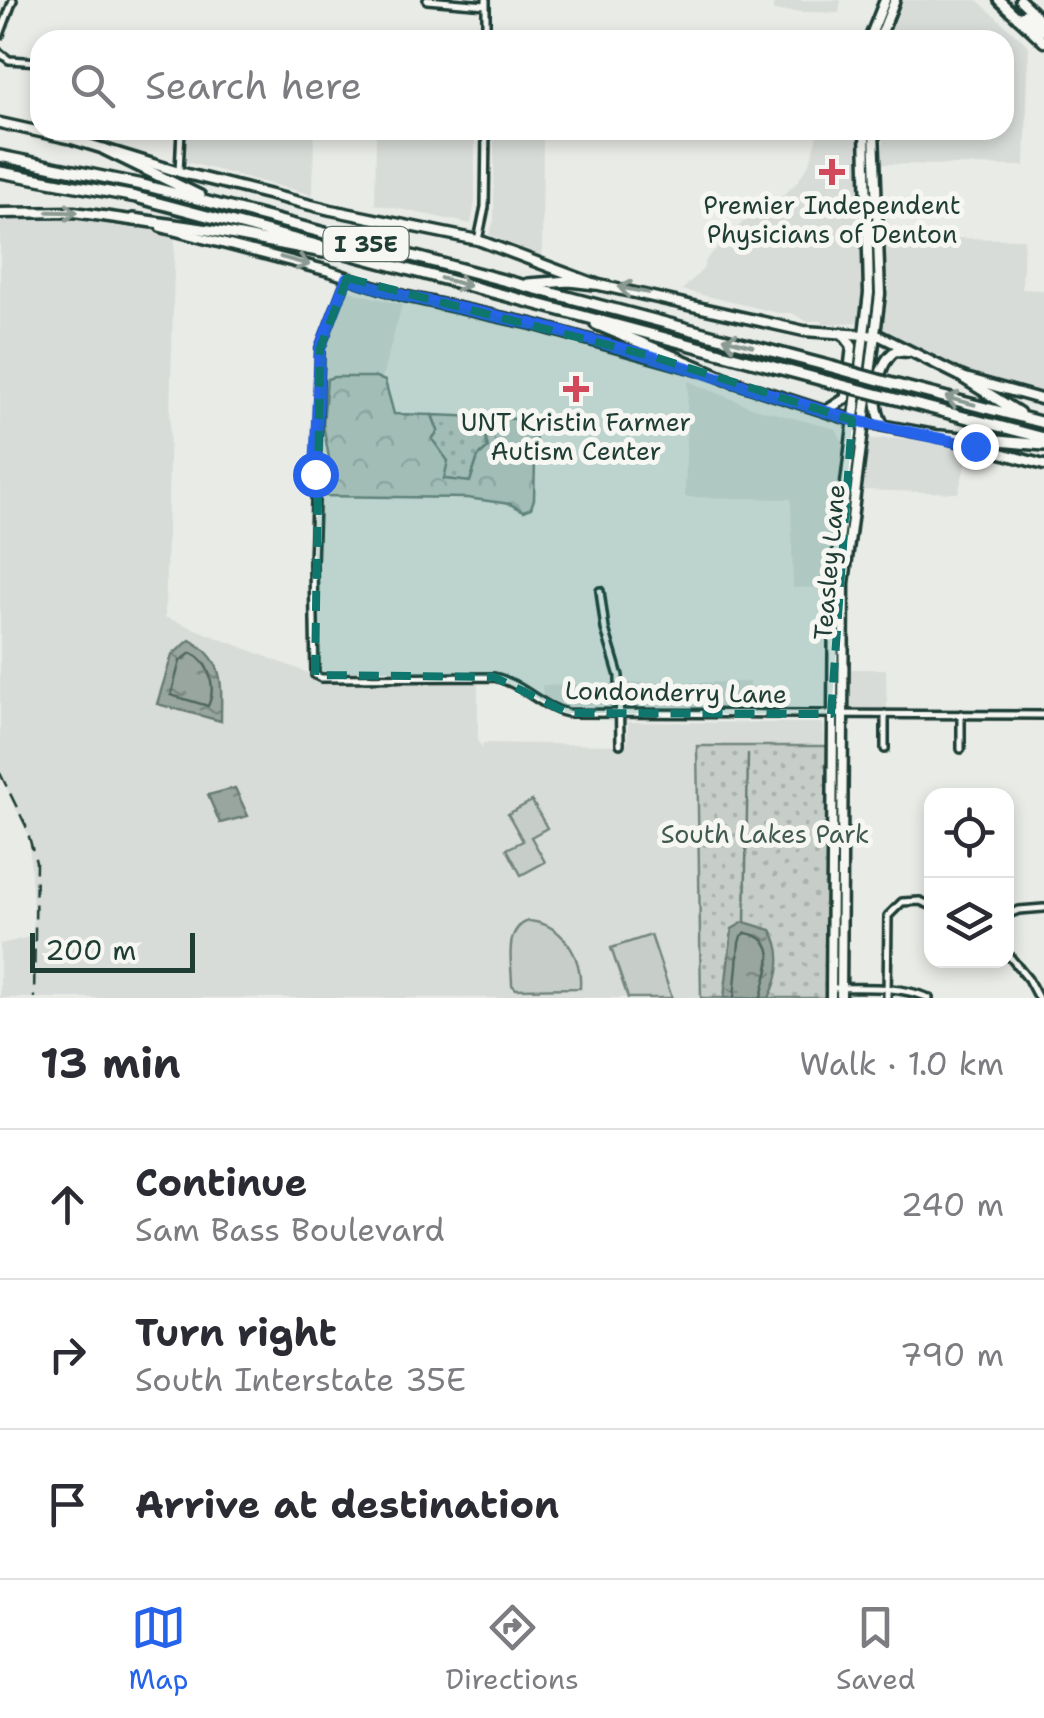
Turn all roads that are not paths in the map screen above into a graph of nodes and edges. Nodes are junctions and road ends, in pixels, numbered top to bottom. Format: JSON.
{"nodes":[{"id":1,"x":13,"y":0,"type":"edge"},
{"id":2,"x":428,"y":0,"type":"edge"},
{"id":3,"x":885,"y":0,"type":"edge"},
{"id":4,"x":896,"y":0,"type":"edge"},
{"id":5,"x":999,"y":0,"type":"edge"},
{"id":6,"x":1020,"y":0,"type":"edge"},
{"id":7,"x":486,"y":2,"type":"edge"},
{"id":8,"x":1017,"y":17,"type":"junction"},
{"id":9,"x":1044,"y":27,"type":"edge"},
{"id":10,"x":486,"y":30,"type":"edge"},
{"id":11,"x":873,"y":30,"type":"edge"},
{"id":12,"x":883,"y":30,"type":"edge"},
{"id":13,"x":0,"y":35,"type":"edge"},
{"id":14,"x":1044,"y":42,"type":"edge"},
{"id":15,"x":0,"y":53,"type":"edge"},
{"id":16,"x":30,"y":61,"type":"edge"},
{"id":17,"x":0,"y":123,"type":"edge"},
{"id":18,"x":30,"y":130,"type":"edge"},
{"id":19,"x":71,"y":140,"type":"edge"},
{"id":20,"x":180,"y":140,"type":"edge"},
{"id":21,"x":486,"y":140,"type":"edge"},
{"id":22,"x":867,"y":140,"type":"edge"},
{"id":23,"x":874,"y":140,"type":"edge"},
{"id":24,"x":104,"y":148,"type":"junction"},
{"id":25,"x":0,"y":156,"type":"edge"},
{"id":26,"x":0,"y":172,"type":"edge"},
{"id":27,"x":179,"y":172,"type":"junction"},
{"id":28,"x":211,"y":202,"type":"junction"},
{"id":29,"x":0,"y":213,"type":"edge"},
{"id":30,"x":129,"y":219,"type":"junction"},
{"id":31,"x":478,"y":240,"type":"junction"},
{"id":32,"x":874,"y":246,"type":"junction"},
{"id":33,"x":361,"y":256,"type":"junction"},
{"id":34,"x":347,"y":278,"type":"junction"},
{"id":35,"x":595,"y":284,"type":"junction"},
{"id":36,"x":522,"y":285,"type":"junction"},
{"id":37,"x":580,"y":316,"type":"junction"},
{"id":38,"x":842,"y":333,"type":"junction"},
{"id":39,"x":870,"y":334,"type":"junction"},
{"id":40,"x":912,"y":353,"type":"junction"},
{"id":41,"x":962,"y":377,"type":"junction"},
{"id":42,"x":727,"y":379,"type":"junction"},
{"id":43,"x":1044,"y":400,"type":"edge"},
{"id":44,"x":826,"y":411,"type":"junction"},
{"id":45,"x":1027,"y":418,"type":"junction"},
{"id":46,"x":857,"y":420,"type":"junction"},
{"id":47,"x":1044,"y":422,"type":"edge"},
{"id":48,"x":884,"y":425,"type":"junction"},
{"id":49,"x":940,"y":436,"type":"junction"},
{"id":50,"x":1044,"y":442,"type":"edge"},
{"id":51,"x":1044,"y":465,"type":"edge"},
{"id":52,"x":834,"y":583,"type":"junction"},
{"id":53,"x":844,"y":584,"type":"junction"},
{"id":54,"x":600,"y":591,"type":"dead end"},
{"id":55,"x":621,"y":714,"type":"junction"},
{"id":56,"x":836,"y":714,"type":"junction"},
{"id":57,"x":885,"y":714,"type":"junction"},
{"id":58,"x":961,"y":714,"type":"junction"},
{"id":59,"x":1044,"y":715,"type":"edge"},
{"id":60,"x":620,"y":744,"type":"dead end"},
{"id":61,"x":885,"y":749,"type":"dead end"},
{"id":62,"x":961,"y":749,"type":"dead end"},
{"id":63,"x":924,"y":903,"type":"edge"},
{"id":64,"x":1044,"y":908,"type":"edge"},
{"id":65,"x":1014,"y":914,"type":"edge"},
{"id":66,"x":1014,"y":962,"type":"edge"},
{"id":67,"x":886,"y":988,"type":"junction"},
{"id":68,"x":836,"y":993,"type":"edge"},
{"id":69,"x":887,"y":998,"type":"edge"},
{"id":70,"x":929,"y":998,"type":"edge"},
{"id":71,"x":1038,"y":998,"type":"edge"}],
"edges":[{"from":1,"to":13,"type":"street"},
{"from":2,"to":7,"type":"street"},
{"from":3,"to":11,"type":"main road"},
{"from":4,"to":12,"type":"main road"},
{"from":5,"to":8,"type":"main road"},
{"from":6,"to":9,"type":"main road"},
{"from":7,"to":10,"type":"street"},
{"from":8,"to":9,"type":"main road"},
{"from":8,"to":14,"type":"main road"},
{"from":15,"to":16,"type":"street"},
{"from":17,"to":18,"type":"main road"},
{"from":19,"to":24,"type":"main road"},
{"from":20,"to":27,"type":"street"},
{"from":21,"to":31,"type":"street"},
{"from":22,"to":32,"type":"main road","name":"Teasley Lane"},
{"from":23,"to":32,"type":"main road","name":"Teasley Lane"},
{"from":24,"to":27,"type":"main road"},
{"from":24,"to":28,"type":"highway"},
{"from":25,"to":28,"type":"highway","number":"I 35E"},
{"from":26,"to":33,"type":"highway","number":"I 35E"},
{"from":27,"to":31,"type":"main road"},
{"from":28,"to":36,"type":"highway","number":"I 35E"},
{"from":29,"to":30,"type":"main road","one_way":true},
{"from":30,"to":33,"type":"highway"},
{"from":30,"to":34,"type":"main road","one_way":true},
{"from":31,"to":35,"type":"main road"},
{"from":32,"to":39,"type":"main road","name":"Teasley Lane"},
{"from":33,"to":37,"type":"highway","number":"I 35E","one_way":true},
{"from":34,"to":42,"type":"main road"},
{"from":34,"to":55,"type":"street","name":"Londonderry Lane"},
{"from":35,"to":36,"type":"highway"},
{"from":38,"to":35,"type":"main road","one_way":true},
{"from":45,"to":36,"type":"highway","number":"I 35E","one_way":true,"bridge":true},
{"from":37,"to":42,"type":"highway"},
{"from":37,"to":50,"type":"highway","number":"I 35E","bridge":true},
{"from":38,"to":39,"type":"main road"},
{"from":38,"to":44,"type":"main road"},
{"from":39,"to":40,"type":"main road"},
{"from":39,"to":46,"type":"main road","name":"Teasley Lane"},
{"from":40,"to":41,"type":"main road"},
{"from":40,"to":48,"type":"main road"},
{"from":41,"to":43,"type":"main road"},
{"from":41,"to":45,"type":"highway"},
{"from":42,"to":44,"type":"main road"},
{"from":44,"to":46,"type":"main road"},
{"from":45,"to":47,"type":"highway","number":"I 35E"},
{"from":46,"to":48,"type":"main road"},
{"from":46,"to":52,"type":"main road","name":"Teasley Lane"},
{"from":46,"to":53,"type":"main road","name":"Teasley Lane"},
{"from":48,"to":49,"type":"main road"},
{"from":49,"to":50,"type":"highway"},
{"from":49,"to":51,"type":"main road"},
{"from":52,"to":53,"type":"main road"},
{"from":52,"to":56,"type":"main road","name":"Teasley Lane"},
{"from":53,"to":56,"type":"main road","name":"Teasley Lane"},
{"from":54,"to":55,"type":"street"},
{"from":55,"to":56,"type":"street","name":"Londonderry Lane"},
{"from":55,"to":60,"type":"street"},
{"from":56,"to":57,"type":"street","name":"Londonderry Lane"},
{"from":56,"to":68,"type":"main road","name":"Teasley Lane"},
{"from":57,"to":58,"type":"street","name":"Londonderry Lane"},
{"from":57,"to":61,"type":"street"},
{"from":58,"to":59,"type":"street","name":"Londonderry Lane"},
{"from":58,"to":62,"type":"street"},
{"from":63,"to":67,"type":"street"},
{"from":64,"to":65,"type":"street"},
{"from":66,"to":71,"type":"street"},
{"from":67,"to":68,"type":"street"},
{"from":67,"to":69,"type":"street"},
{"from":67,"to":70,"type":"street"}]}
